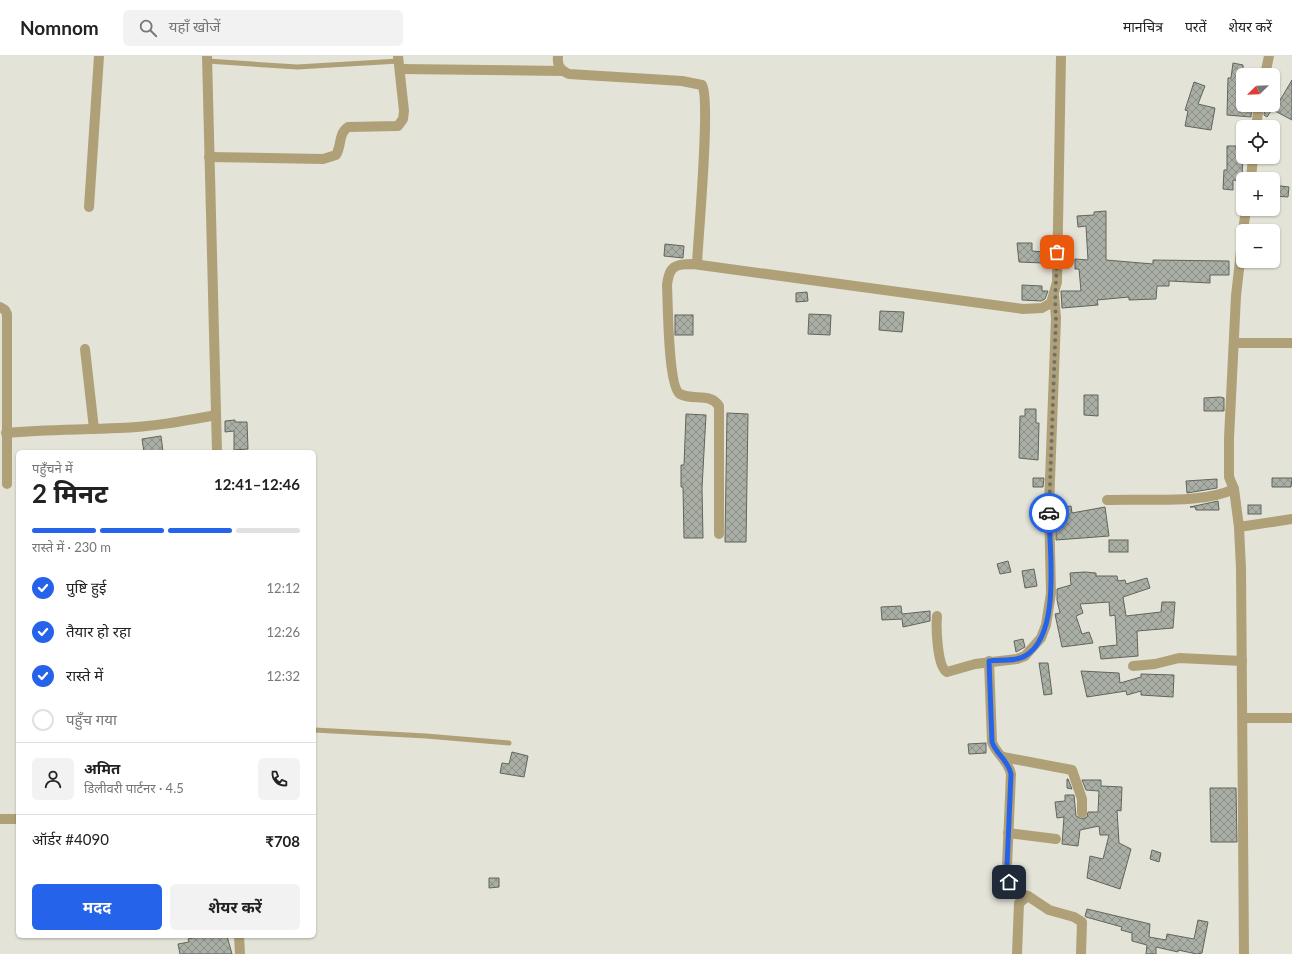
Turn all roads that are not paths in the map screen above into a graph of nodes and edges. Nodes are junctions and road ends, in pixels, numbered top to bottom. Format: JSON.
{"nodes":[{"id":1,"x":99,"y":56,"type":"edge"},
{"id":2,"x":558,"y":56,"type":"edge"},
{"id":3,"x":1061,"y":56,"type":"edge"},
{"id":4,"x":1269,"y":56,"type":"edge"},
{"id":5,"x":207,"y":58,"type":"edge"},
{"id":6,"x":399,"y":62,"type":"edge"},
{"id":7,"x":1266,"y":68,"type":"edge"},
{"id":8,"x":562,"y":71,"type":"junction"},
{"id":9,"x":209,"y":157,"type":"junction"},
{"id":10,"x":89,"y":207,"type":"dead end"},
{"id":11,"x":697,"y":264,"type":"junction"},
{"id":12,"x":1239,"y":268,"type":"edge"},
{"id":13,"x":1054,"y":291,"type":"junction"},
{"id":14,"x":0,"y":307,"type":"edge"},
{"id":15,"x":1234,"y":343,"type":"junction"},
{"id":16,"x":1292,"y":343,"type":"edge"},
{"id":17,"x":85,"y":349,"type":"dead end"},
{"id":18,"x":216,"y":415,"type":"junction"},
{"id":19,"x":94,"y":429,"type":"junction"},
{"id":20,"x":6,"y":433,"type":"junction"},
{"id":21,"x":217,"y":450,"type":"edge"},
{"id":22,"x":7,"y":484,"type":"dead end"},
{"id":23,"x":1234,"y":489,"type":"junction"},
{"id":24,"x":1107,"y":500,"type":"dead end"},
{"id":25,"x":1292,"y":519,"type":"edge"},
{"id":26,"x":1239,"y":527,"type":"junction"},
{"id":27,"x":719,"y":534,"type":"dead end"},
{"id":28,"x":937,"y":616,"type":"dead end"},
{"id":29,"x":989,"y":661,"type":"junction"},
{"id":30,"x":1242,"y":661,"type":"junction"},
{"id":31,"x":1133,"y":666,"type":"dead end"},
{"id":32,"x":1243,"y":718,"type":"junction"},
{"id":33,"x":1292,"y":718,"type":"edge"},
{"id":34,"x":316,"y":730,"type":"edge"},
{"id":35,"x":509,"y":742,"type":"dead end"},
{"id":36,"x":1004,"y":757,"type":"junction"},
{"id":37,"x":1082,"y":812,"type":"dead end"},
{"id":38,"x":0,"y":819,"type":"edge"},
{"id":39,"x":16,"y":819,"type":"edge"},
{"id":40,"x":1008,"y":833,"type":"junction"},
{"id":41,"x":1056,"y":839,"type":"dead end"},
{"id":42,"x":1028,"y":896,"type":"junction"},
{"id":43,"x":239,"y":938,"type":"edge"},
{"id":44,"x":240,"y":954,"type":"edge"},
{"id":45,"x":1017,"y":954,"type":"edge"},
{"id":46,"x":1080,"y":954,"type":"edge"},
{"id":47,"x":1244,"y":954,"type":"edge"}],
"edges":[{"from":1,"to":10,"type":"street"},
{"from":2,"to":8,"type":"street"},
{"from":3,"to":13,"type":"street"},
{"from":4,"to":7,"type":"street"},
{"from":5,"to":6,"type":"lane"},
{"from":5,"to":9,"type":"street"},
{"from":6,"to":8,"type":"street"},
{"from":6,"to":9,"type":"street"},
{"from":8,"to":11,"type":"street"},
{"from":9,"to":18,"type":"street"},
{"from":11,"to":13,"type":"street"},
{"from":11,"to":27,"type":"street"},
{"from":12,"to":15,"type":"street"},
{"from":13,"to":29,"type":"street"},
{"from":14,"to":20,"type":"street"},
{"from":15,"to":16,"type":"street"},
{"from":15,"to":23,"type":"street"},
{"from":17,"to":19,"type":"street"},
{"from":18,"to":19,"type":"street"},
{"from":18,"to":21,"type":"street"},
{"from":19,"to":20,"type":"street"},
{"from":20,"to":22,"type":"street"},
{"from":23,"to":24,"type":"street"},
{"from":23,"to":26,"type":"street"},
{"from":25,"to":26,"type":"street"},
{"from":26,"to":30,"type":"street"},
{"from":28,"to":29,"type":"street"},
{"from":29,"to":36,"type":"street"},
{"from":30,"to":31,"type":"street"},
{"from":30,"to":32,"type":"street"},
{"from":32,"to":33,"type":"street"},
{"from":32,"to":47,"type":"street"},
{"from":34,"to":35,"type":"lane"},
{"from":36,"to":37,"type":"street"},
{"from":36,"to":40,"type":"street"},
{"from":38,"to":39,"type":"street"},
{"from":40,"to":41,"type":"street"},
{"from":40,"to":42,"type":"street"},
{"from":42,"to":45,"type":"street"},
{"from":42,"to":46,"type":"street"},
{"from":43,"to":44,"type":"street"}]}
